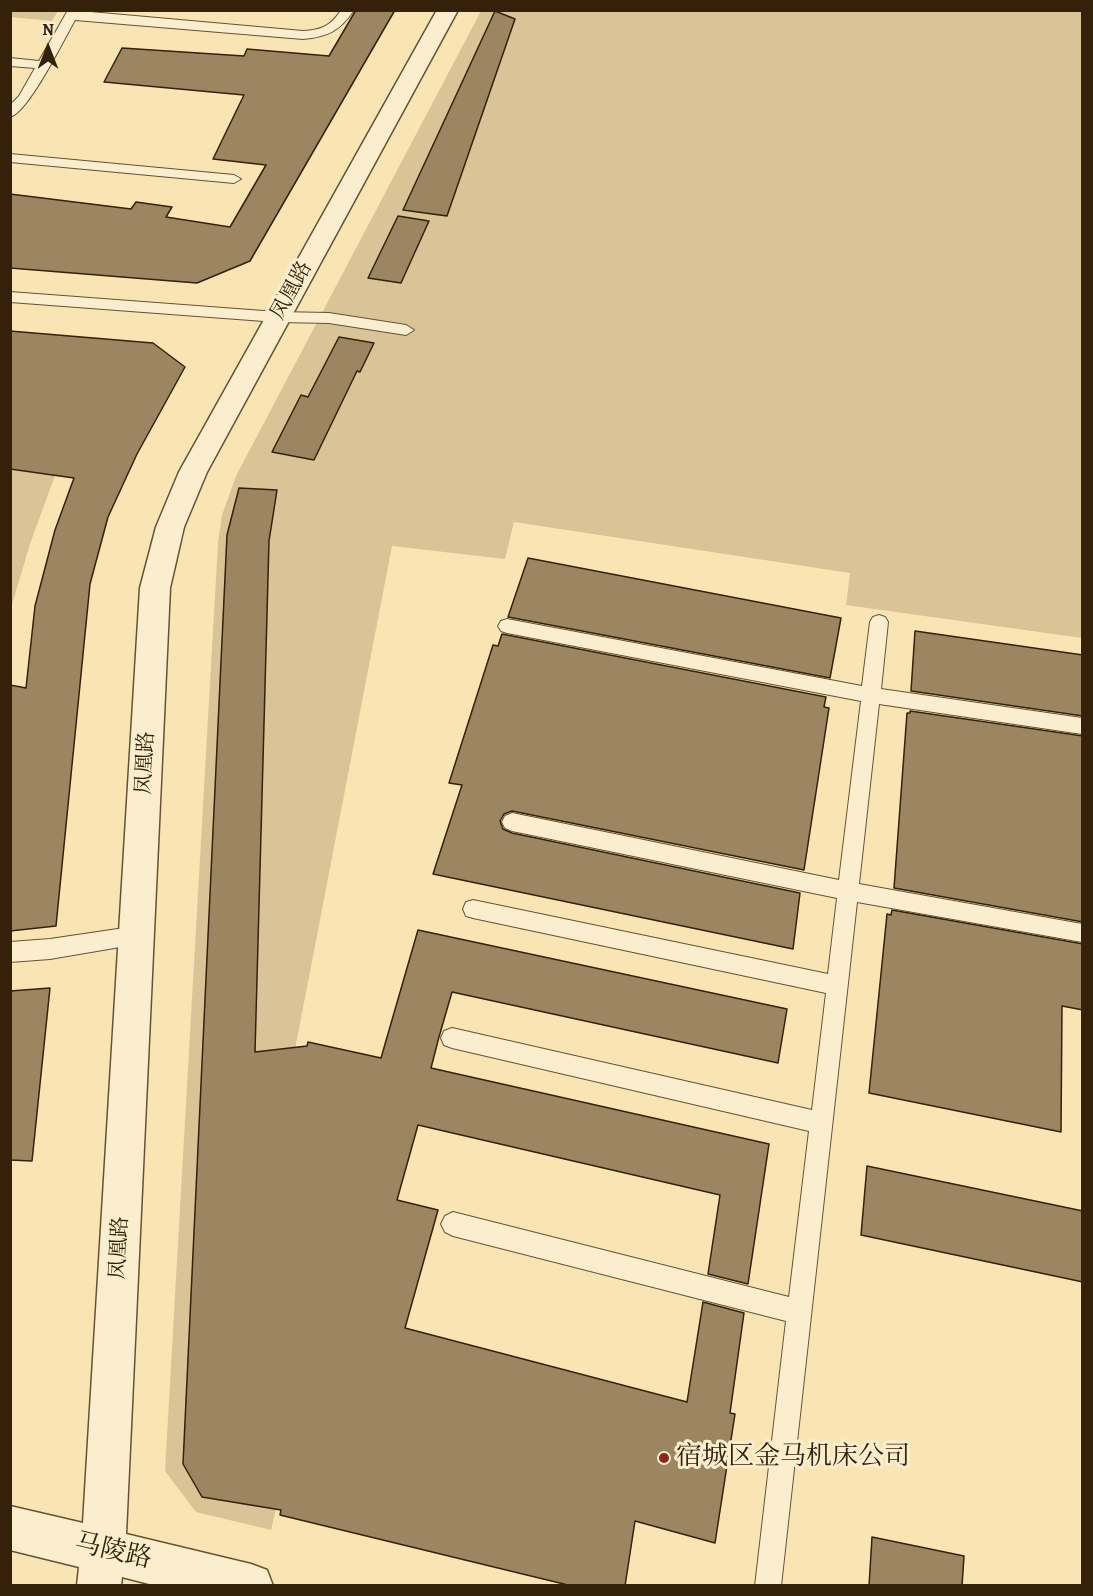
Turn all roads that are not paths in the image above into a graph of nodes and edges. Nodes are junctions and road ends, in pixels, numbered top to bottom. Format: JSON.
{"nodes":[{"id":1,"x":348,"y":10,"type":"edge"},
{"id":2,"x":448,"y":10,"type":"edge"},
{"id":3,"x":73,"y":13,"type":"edge"},
{"id":4,"x":10,"y":62,"type":"edge"},
{"id":5,"x":43,"y":65,"type":"junction"},
{"id":6,"x":10,"y":113,"type":"edge"},
{"id":7,"x":10,"y":158,"type":"edge"},
{"id":8,"x":234,"y":180,"type":"dead end"},
{"id":9,"x":10,"y":297,"type":"edge"},
{"id":10,"x":277,"y":317,"type":"junction"},
{"id":11,"x":406,"y":330,"type":"dead end"},
{"id":12,"x":879,"y":622,"type":"dead end"},
{"id":13,"x":507,"y":626,"type":"dead end"},
{"id":14,"x":870,"y":695,"type":"junction"},
{"id":15,"x":1083,"y":726,"type":"edge"},
{"id":16,"x":512,"y":822,"type":"dead end"},
{"id":17,"x":848,"y":891,"type":"junction"},
{"id":18,"x":473,"y":909,"type":"dead end"},
{"id":19,"x":1083,"y":933,"type":"edge"},
{"id":20,"x":138,"y":935,"type":"junction"},
{"id":21,"x":10,"y":952,"type":"edge"},
{"id":22,"x":837,"y":987,"type":"junction"},
{"id":23,"x":452,"y":1038,"type":"dead end"},
{"id":24,"x":821,"y":1123,"type":"junction"},
{"id":25,"x":453,"y":1224,"type":"dead end"},
{"id":26,"x":800,"y":1312,"type":"junction"},
{"id":27,"x":10,"y":1528,"type":"edge"},
{"id":28,"x":101,"y":1568,"type":"edge"},
{"id":29,"x":251,"y":1586,"type":"edge"},
{"id":30,"x":768,"y":1586,"type":"edge"}],
"edges":[{"from":1,"to":3,"type":"lane"},
{"from":2,"to":10,"type":"street","name":"凤凰路"},
{"from":3,"to":5,"type":"lane"},
{"from":4,"to":5,"type":"lane"},
{"from":5,"to":6,"type":"lane"},
{"from":7,"to":8,"type":"lane"},
{"from":9,"to":10,"type":"lane"},
{"from":10,"to":11,"type":"lane"},
{"from":10,"to":20,"type":"street","name":"凤凰路"},
{"from":12,"to":14,"type":"lane"},
{"from":13,"to":14,"type":"lane"},
{"from":14,"to":15,"type":"lane"},
{"from":14,"to":17,"type":"lane"},
{"from":16,"to":17,"type":"lane"},
{"from":17,"to":19,"type":"lane"},
{"from":17,"to":22,"type":"lane"},
{"from":18,"to":22,"type":"lane"},
{"from":20,"to":21,"type":"lane"},
{"from":20,"to":28,"type":"street","name":"凤凰路"},
{"from":22,"to":24,"type":"lane"},
{"from":23,"to":24,"type":"lane"},
{"from":24,"to":26,"type":"lane"},
{"from":25,"to":26,"type":"lane"},
{"from":26,"to":30,"type":"lane"},
{"from":27,"to":28,"type":"street","name":"马陵路"},
{"from":28,"to":29,"type":"street","name":"马陵路"}]}
